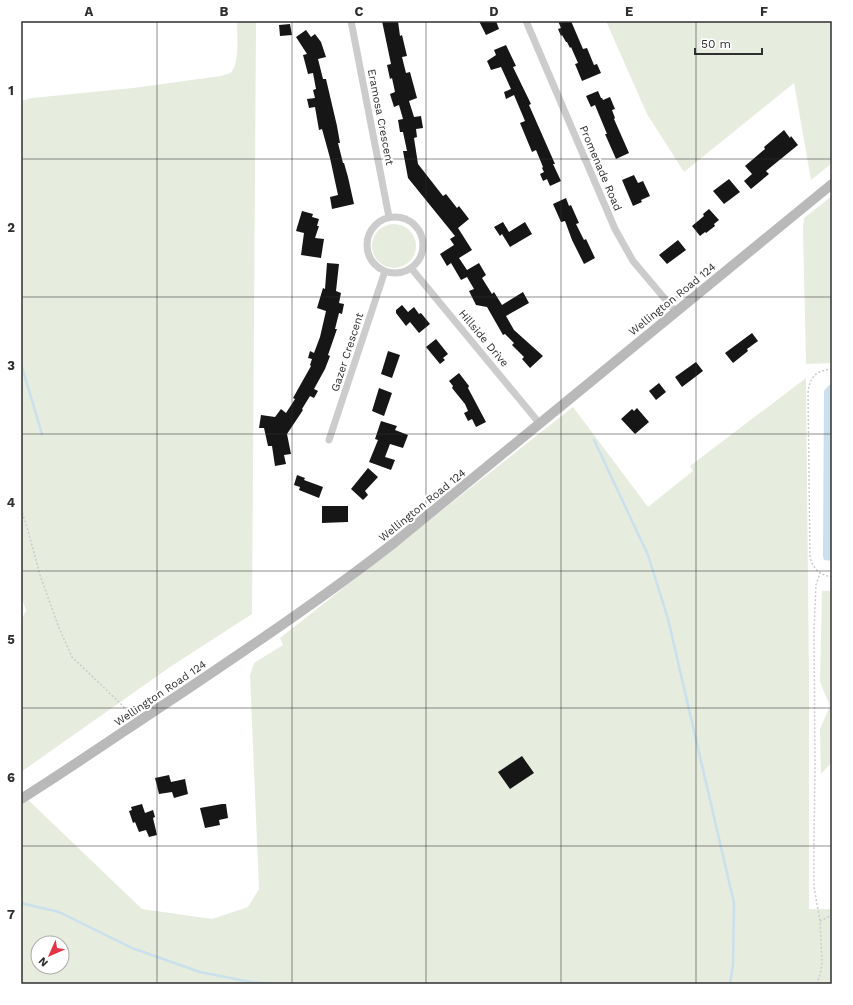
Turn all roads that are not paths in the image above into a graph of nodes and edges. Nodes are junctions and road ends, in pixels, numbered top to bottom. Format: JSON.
{"nodes":[{"id":1,"x":351,"y":21,"type":"edge"},
{"id":2,"x":526,"y":21,"type":"edge"},
{"id":3,"x":832,"y":184,"type":"edge"},
{"id":4,"x":389,"y":218,"type":"junction"},
{"id":5,"x":411,"y":268,"type":"junction"},
{"id":6,"x":385,"y":271,"type":"junction"},
{"id":7,"x":676,"y":312,"type":"junction"},
{"id":8,"x":540,"y":424,"type":"junction"},
{"id":9,"x":329,"y":440,"type":"dead end"},
{"id":10,"x":21,"y":799,"type":"edge"}],
"edges":[{"from":1,"to":4,"type":"street","name":"Eramosa Crescent"},
{"from":2,"to":7,"type":"street","name":"Promenade Road"},
{"from":3,"to":7,"type":"main road","name":"Wellington Road 124"},
{"from":4,"to":5,"type":"street"},
{"from":4,"to":6,"type":"street"},
{"from":5,"to":6,"type":"street"},
{"from":5,"to":8,"type":"street","name":"Hillside Drive"},
{"from":6,"to":9,"type":"street","name":"Gazer Crescent"},
{"from":7,"to":8,"type":"main road","name":"Wellington Road 124"},
{"from":8,"to":10,"type":"main road","name":"Wellington Road 124"}]}
